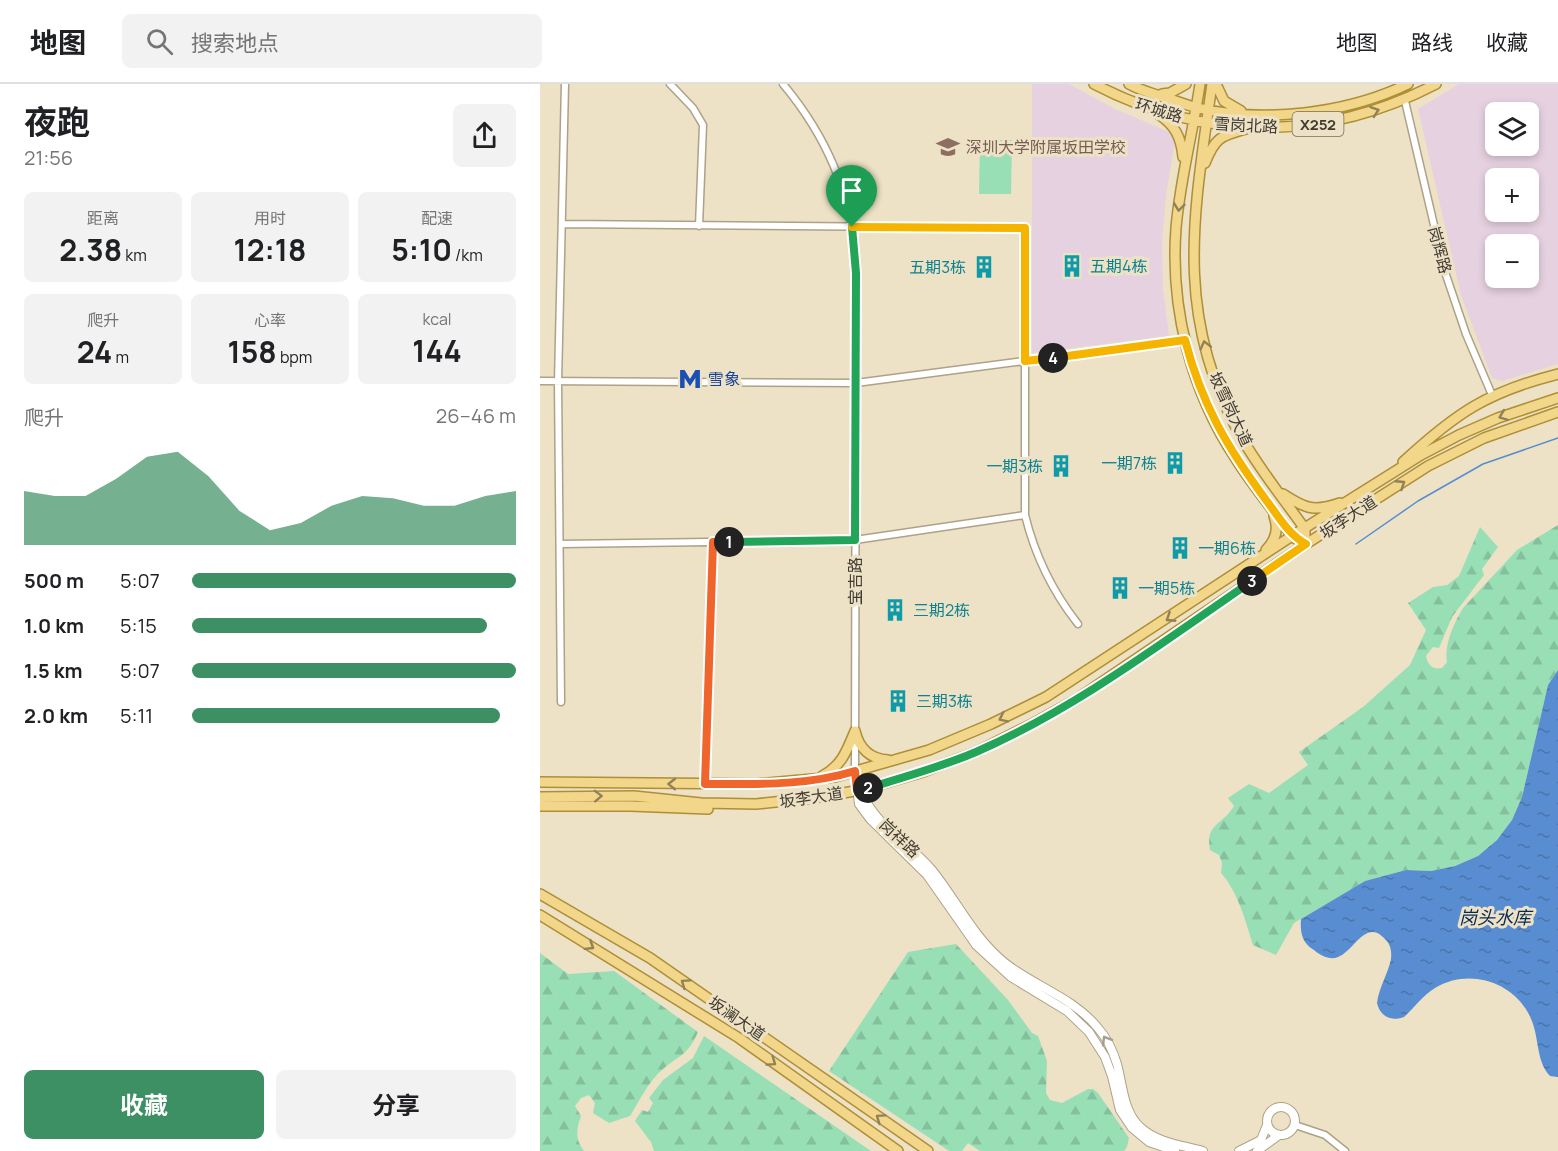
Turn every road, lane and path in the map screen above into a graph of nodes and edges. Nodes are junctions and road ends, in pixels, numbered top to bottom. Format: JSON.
{"nodes":[{"id":1,"x":565,"y":84,"type":"edge"},
{"id":2,"x":670,"y":84,"type":"edge"},
{"id":3,"x":783,"y":84,"type":"edge"},
{"id":4,"x":1094,"y":84,"type":"edge"},
{"id":5,"x":1129,"y":84,"type":"edge"},
{"id":6,"x":1186,"y":84,"type":"edge"},
{"id":7,"x":1200,"y":84,"type":"edge"},
{"id":8,"x":1214,"y":84,"type":"edge"},
{"id":9,"x":1408,"y":84,"type":"edge"},
{"id":10,"x":1436,"y":84,"type":"edge"},
{"id":11,"x":1157,"y":95,"type":"junction"},
{"id":12,"x":1405,"y":100,"type":"junction"},
{"id":13,"x":1149,"y":108,"type":"junction"},
{"id":14,"x":1196,"y":108,"type":"junction"},
{"id":15,"x":1209,"y":110,"type":"junction"},
{"id":16,"x":1246,"y":113,"type":"junction"},
{"id":17,"x":1193,"y":121,"type":"junction"},
{"id":18,"x":1206,"y":123,"type":"junction"},
{"id":19,"x":1254,"y":127,"type":"junction"},
{"id":20,"x":1184,"y":173,"type":"junction"},
{"id":21,"x":1201,"y":174,"type":"junction"},
{"id":22,"x":562,"y":224,"type":"junction"},
{"id":23,"x":699,"y":226,"type":"junction"},
{"id":24,"x":852,"y":227,"type":"junction"},
{"id":25,"x":1185,"y":340,"type":"junction"},
{"id":26,"x":1025,"y":361,"type":"junction"},
{"id":27,"x":1558,"y":374,"type":"edge"},
{"id":28,"x":540,"y":381,"type":"edge"},
{"id":29,"x":558,"y":382,"type":"junction"},
{"id":30,"x":856,"y":383,"type":"junction"},
{"id":31,"x":1492,"y":395,"type":"junction"},
{"id":32,"x":1558,"y":398,"type":"edge"},
{"id":33,"x":1558,"y":412,"type":"edge"},
{"id":34,"x":1383,"y":480,"type":"junction"},
{"id":35,"x":1277,"y":490,"type":"junction"},
{"id":36,"x":1354,"y":498,"type":"junction"},
{"id":37,"x":1265,"y":499,"type":"junction"},
{"id":38,"x":1025,"y":515,"type":"junction"},
{"id":39,"x":1305,"y":529,"type":"junction"},
{"id":40,"x":1292,"y":536,"type":"junction"},
{"id":41,"x":855,"y":540,"type":"junction"},
{"id":42,"x":713,"y":542,"type":"junction"},
{"id":43,"x":560,"y":544,"type":"junction"},
{"id":44,"x":1306,"y":544,"type":"junction"},
{"id":45,"x":1254,"y":562,"type":"junction"},
{"id":46,"x":1078,"y":624,"type":"dead end"},
{"id":47,"x":561,"y":702,"type":"dead end"},
{"id":48,"x":855,"y":731,"type":"junction"},
{"id":49,"x":892,"y":760,"type":"junction"},
{"id":50,"x":855,"y":771,"type":"junction"},
{"id":51,"x":814,"y":779,"type":"junction"},
{"id":52,"x":540,"y":782,"type":"edge"},
{"id":53,"x":705,"y":784,"type":"junction"},
{"id":54,"x":859,"y":790,"type":"junction"},
{"id":55,"x":540,"y":796,"type":"edge"},
{"id":56,"x":736,"y":804,"type":"junction"},
{"id":57,"x":540,"y":806,"type":"edge"},
{"id":58,"x":540,"y":894,"type":"edge"},
{"id":59,"x":540,"y":915,"type":"edge"},
{"id":60,"x":1267,"y":1124,"type":"junction"},
{"id":61,"x":1295,"y":1125,"type":"junction"},
{"id":62,"x":1279,"y":1136,"type":"junction"},
{"id":63,"x":898,"y":1151,"type":"edge"},
{"id":64,"x":928,"y":1151,"type":"edge"},
{"id":65,"x":1175,"y":1151,"type":"edge"},
{"id":66,"x":1203,"y":1151,"type":"edge"},
{"id":67,"x":1239,"y":1151,"type":"edge"},
{"id":68,"x":1257,"y":1151,"type":"edge"},
{"id":69,"x":1345,"y":1151,"type":"edge"}],
"edges":[{"from":1,"to":22,"type":"street"},
{"from":2,"to":23,"type":"street"},
{"from":3,"to":24,"type":"street","name":"宝吉路"},
{"from":4,"to":13,"type":"main road","name":"环城路","number":"X252"},
{"from":5,"to":11,"type":"main road","name":"环城路","number":"X252"},
{"from":6,"to":11,"type":"main road"},
{"from":7,"to":14,"type":"main road","name":"坂雪岗大道"},
{"from":8,"to":15,"type":"main road","name":"坂雪岗大道"},
{"from":8,"to":16,"type":"main road"},
{"from":9,"to":16,"type":"main road","name":"雪岗北路","number":"X252"},
{"from":10,"to":12,"type":"main road","name":"雪岗北路","number":"X252"},
{"from":11,"to":14,"type":"main road","name":"环城路","number":"X252"},
{"from":19,"to":12,"type":"main road","name":"雪岗北路","number":"X252","one_way":true},
{"from":12,"to":31,"type":"street","name":"岗辉路"},
{"from":13,"to":17,"type":"main road","name":"环城路","number":"X252"},
{"from":13,"to":20,"type":"main road"},
{"from":14,"to":15,"type":"main road","name":"雪岗北路","number":"X252"},
{"from":14,"to":17,"type":"main road","name":"坂雪岗大道"},
{"from":15,"to":16,"type":"main road","name":"雪岗北路","number":"X252"},
{"from":15,"to":18,"type":"main road","name":"坂雪岗大道"},
{"from":17,"to":18,"type":"main road","name":"雪岗北路","number":"X252"},
{"from":17,"to":20,"type":"main road","name":"坂雪岗大道"},
{"from":18,"to":19,"type":"main road","name":"雪岗北路","number":"X252"},
{"from":18,"to":21,"type":"main road","name":"坂雪岗大道"},
{"from":19,"to":21,"type":"main road"},
{"from":20,"to":25,"type":"main road","name":"坂雪岗大道","one_way":true},
{"from":35,"to":21,"type":"main road","name":"坂雪岗大道","one_way":true},
{"from":22,"to":23,"type":"street"},
{"from":22,"to":29,"type":"street"},
{"from":23,"to":24,"type":"street"},
{"from":24,"to":26,"type":"street"},
{"from":24,"to":30,"type":"street","name":"宝吉路"},
{"from":25,"to":26,"type":"street"},
{"from":25,"to":37,"type":"main road","name":"坂雪岗大道"},
{"from":26,"to":30,"type":"street"},
{"from":26,"to":38,"type":"street"},
{"from":27,"to":31,"type":"main road"},
{"from":28,"to":29,"type":"street"},
{"from":29,"to":30,"type":"street"},
{"from":29,"to":43,"type":"street"},
{"from":30,"to":41,"type":"street","name":"宝吉路"},
{"from":31,"to":34,"type":"main road"},
{"from":32,"to":34,"type":"main road","name":"坂李大道","one_way":true},
{"from":44,"to":33,"type":"main road","name":"坂李大道","one_way":true},
{"from":34,"to":36,"type":"main road","name":"坂李大道"},
{"from":35,"to":36,"type":"main road"},
{"from":35,"to":39,"type":"main road","name":"坂雪岗大道"},
{"from":36,"to":39,"type":"main road","name":"坂李大道"},
{"from":37,"to":40,"type":"main road","name":"坂雪岗大道"},
{"from":37,"to":45,"type":"main road"},
{"from":38,"to":41,"type":"street"},
{"from":38,"to":46,"type":"street"},
{"from":39,"to":40,"type":"main road","name":"坂李大道"},
{"from":39,"to":44,"type":"main road"},
{"from":40,"to":44,"type":"main road","name":"坂雪岗大道"},
{"from":40,"to":45,"type":"main road","name":"坂李大道"},
{"from":41,"to":42,"type":"street"},
{"from":41,"to":48,"type":"street","name":"宝吉路"},
{"from":42,"to":43,"type":"street"},
{"from":42,"to":53,"type":"street"},
{"from":43,"to":47,"type":"street"},
{"from":44,"to":54,"type":"main road","name":"坂李大道"},
{"from":45,"to":49,"type":"main road","name":"坂李大道","one_way":true},
{"from":48,"to":49,"type":"main road"},
{"from":48,"to":50,"type":"street","name":"宝吉路"},
{"from":48,"to":51,"type":"main road"},
{"from":49,"to":50,"type":"main road","name":"坂李大道"},
{"from":50,"to":51,"type":"main road","name":"坂李大道"},
{"from":50,"to":54,"type":"street","name":"岗祥路"},
{"from":51,"to":53,"type":"main road","name":"坂李大道"},
{"from":53,"to":52,"type":"main road","name":"坂李大道","one_way":true},
{"from":54,"to":56,"type":"main road","name":"坂李大道"},
{"from":54,"to":65,"type":"street","name":"岗祥路"},
{"from":66,"to":54,"type":"street","name":"岗祥路","one_way":true},
{"from":55,"to":56,"type":"main road","name":"坂李大道","one_way":true},
{"from":56,"to":57,"type":"main road"},
{"from":64,"to":58,"type":"main road","name":"坂澜大道","one_way":true},
{"from":59,"to":63,"type":"main road","name":"坂澜大道","one_way":true},
{"from":60,"to":61,"type":"street"},
{"from":60,"to":62,"type":"street"},
{"from":60,"to":67,"type":"street"},
{"from":61,"to":62,"type":"street"},
{"from":61,"to":69,"type":"street"},
{"from":62,"to":68,"type":"street"}]}
